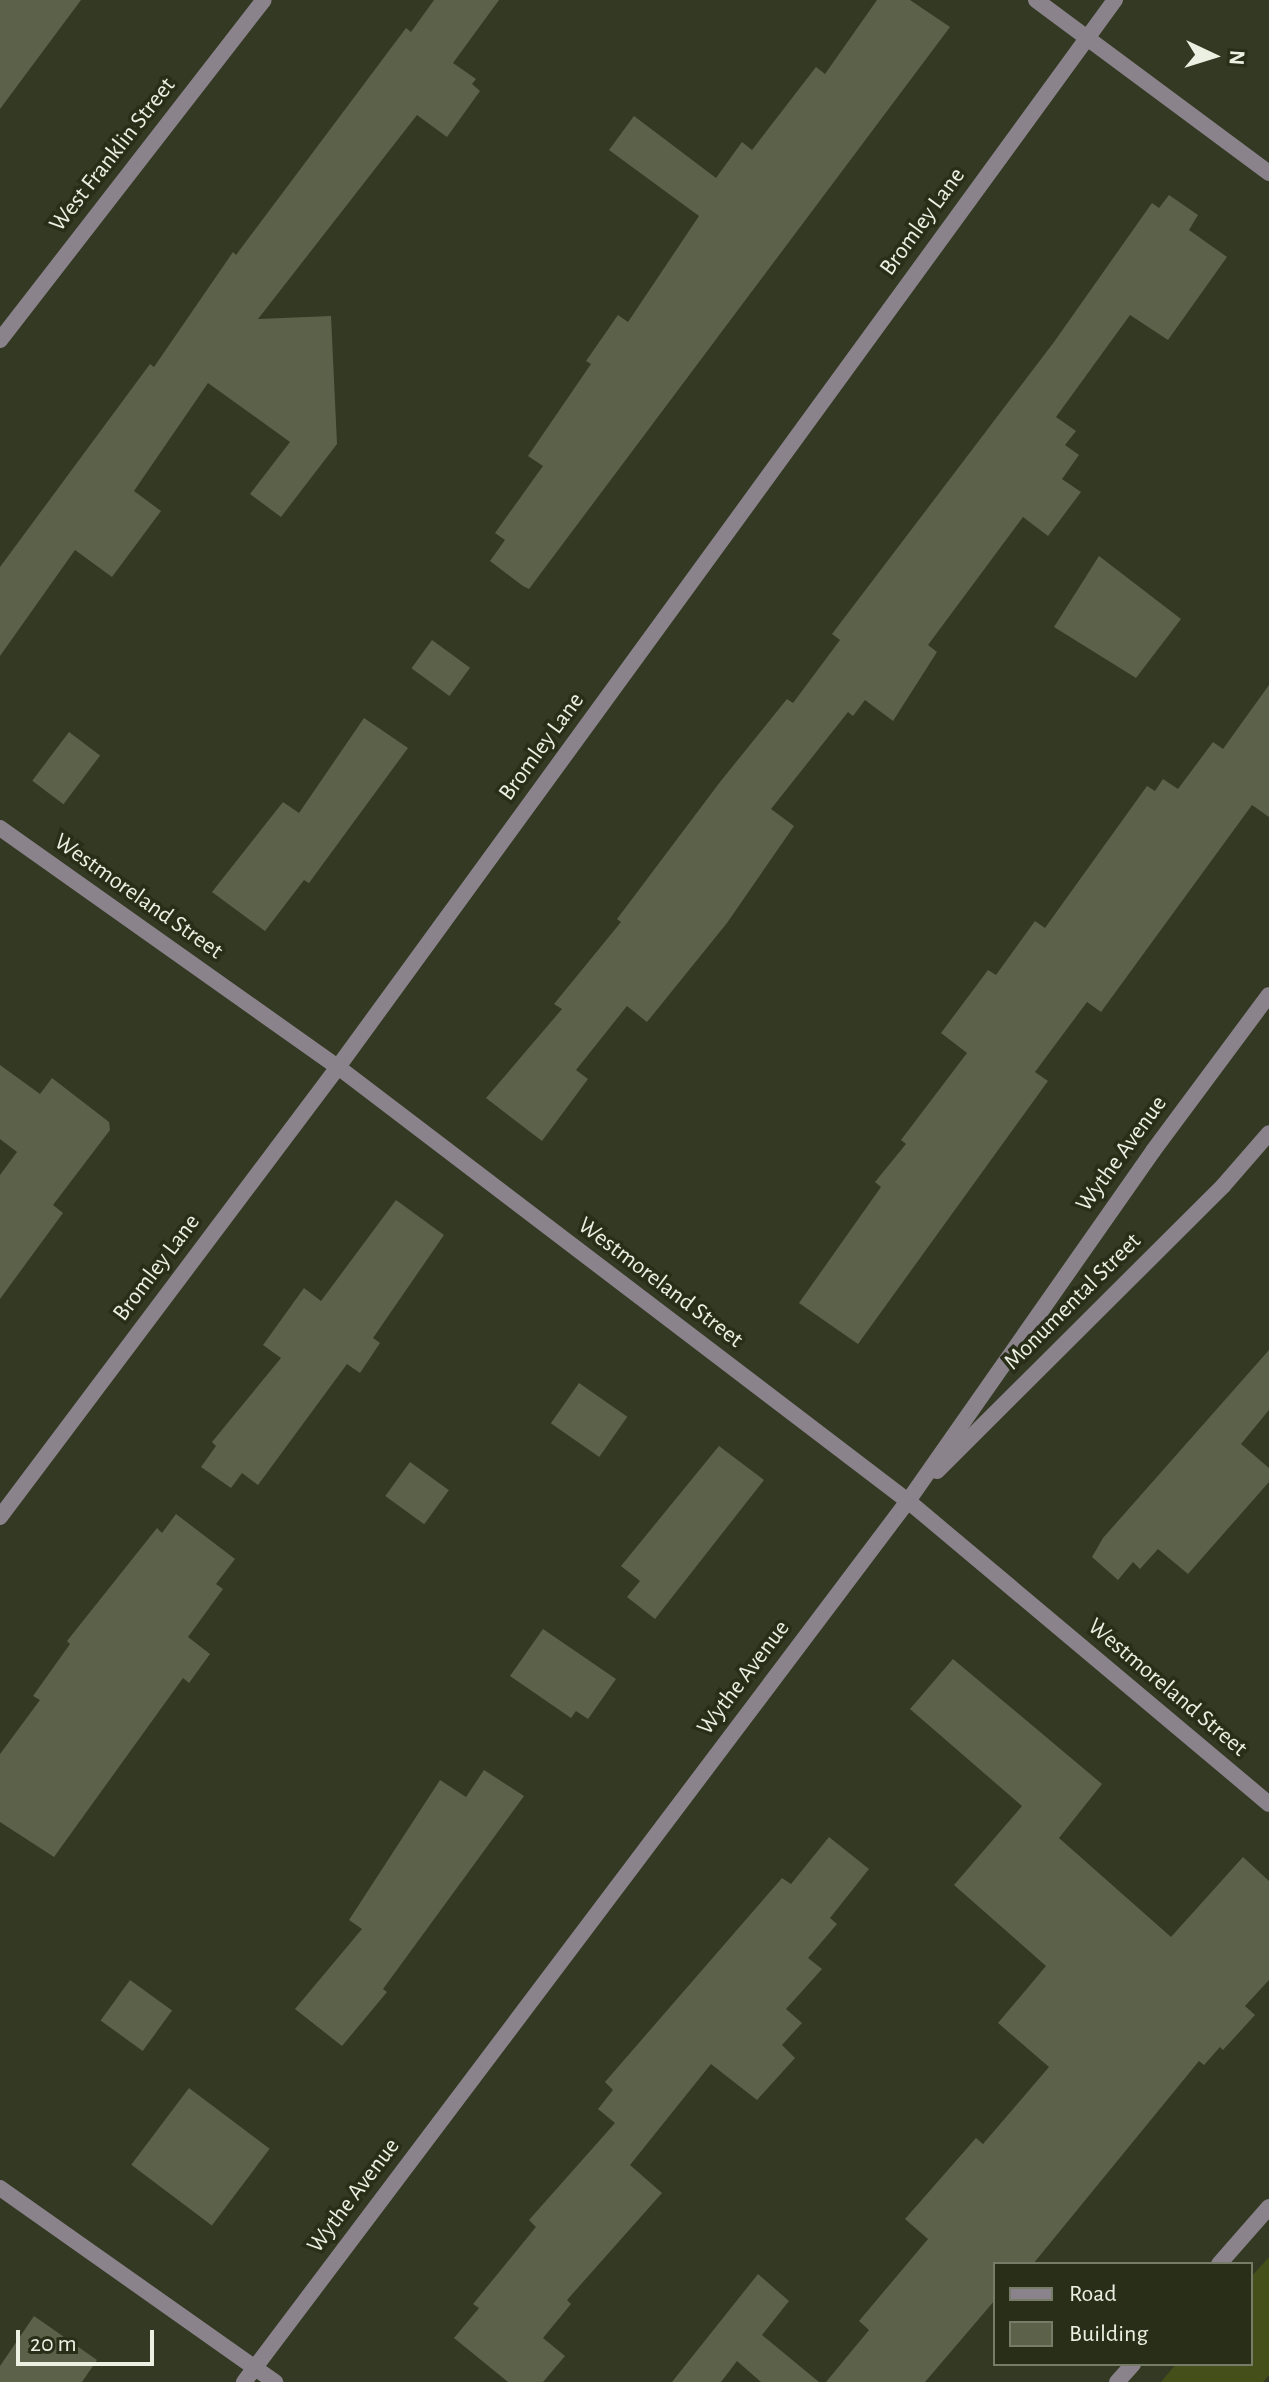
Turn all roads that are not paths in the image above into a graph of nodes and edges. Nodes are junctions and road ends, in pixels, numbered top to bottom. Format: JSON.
{"nodes":[{"id":1,"x":264,"y":0,"type":"edge"},
{"id":2,"x":1036,"y":0,"type":"edge"},
{"id":3,"x":1115,"y":0,"type":"edge"},
{"id":4,"x":1088,"y":36,"type":"junction"},
{"id":5,"x":1269,"y":173,"type":"edge"},
{"id":6,"x":0,"y":340,"type":"edge"},
{"id":7,"x":0,"y":828,"type":"edge"},
{"id":8,"x":1269,"y":995,"type":"edge"},
{"id":9,"x":338,"y":1067,"type":"junction"},
{"id":10,"x":1269,"y":1133,"type":"edge"},
{"id":11,"x":908,"y":1501,"type":"junction"},
{"id":12,"x":0,"y":1517,"type":"edge"},
{"id":13,"x":1269,"y":1804,"type":"edge"},
{"id":14,"x":0,"y":2188,"type":"edge"},
{"id":15,"x":1269,"y":2207,"type":"edge"},
{"id":16,"x":1221,"y":2262,"type":"edge"},
{"id":17,"x":257,"y":2365,"type":"junction"},
{"id":18,"x":1131,"y":2366,"type":"edge"},
{"id":19,"x":244,"y":2382,"type":"edge"},
{"id":20,"x":275,"y":2382,"type":"edge"},
{"id":21,"x":1117,"y":2382,"type":"edge"}],
"edges":[{"from":1,"to":6,"type":"street","name":"West Franklin Street"},
{"from":2,"to":4,"type":"street"},
{"from":3,"to":4,"type":"street","name":"Bromley Lane"},
{"from":4,"to":5,"type":"street"},
{"from":4,"to":9,"type":"street","name":"Bromley Lane"},
{"from":7,"to":9,"type":"street","name":"Westmoreland Street"},
{"from":8,"to":11,"type":"street","name":"Wythe Avenue"},
{"from":9,"to":11,"type":"street","name":"Westmoreland Street"},
{"from":9,"to":12,"type":"street","name":"Bromley Lane"},
{"from":10,"to":11,"type":"street","name":"Monumental Street"},
{"from":11,"to":13,"type":"street","name":"Westmoreland Street"},
{"from":11,"to":17,"type":"street","name":"Wythe Avenue"},
{"from":14,"to":17,"type":"street"},
{"from":15,"to":16,"type":"street"},
{"from":17,"to":19,"type":"street","name":"Wythe Avenue"},
{"from":17,"to":20,"type":"street"},
{"from":18,"to":21,"type":"street"}]}
